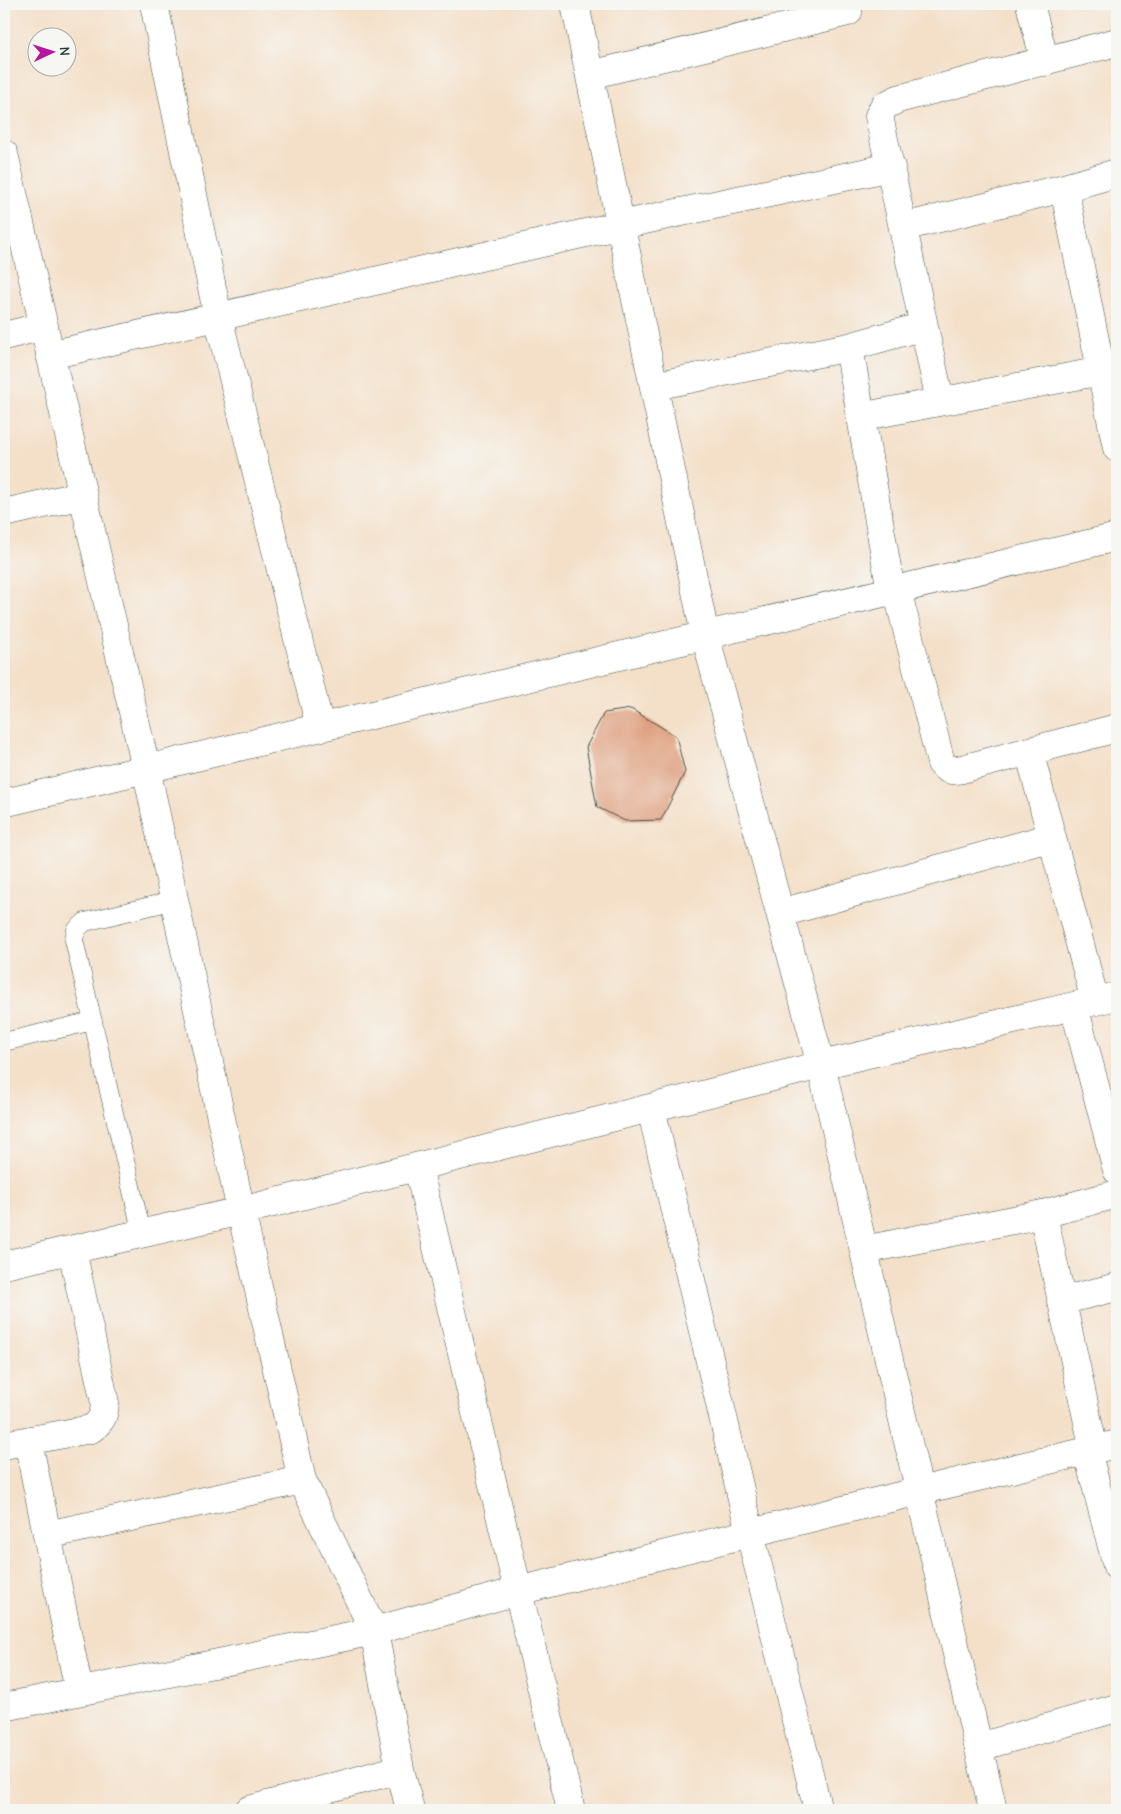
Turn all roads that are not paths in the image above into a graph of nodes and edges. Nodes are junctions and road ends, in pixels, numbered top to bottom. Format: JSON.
{"nodes":[{"id":1,"x":154,"y":4,"type":"edge"},
{"id":2,"x":575,"y":4,"type":"edge"},
{"id":3,"x":1030,"y":4,"type":"edge"},
{"id":4,"x":848,"y":12,"type":"dead end"},
{"id":5,"x":1117,"y":42,"type":"edge"},
{"id":6,"x":1045,"y":62,"type":"junction"},
{"id":7,"x":590,"y":75,"type":"junction"},
{"id":8,"x":4,"y":154,"type":"edge"},
{"id":9,"x":891,"y":168,"type":"junction"},
{"id":10,"x":1117,"y":173,"type":"edge"},
{"id":11,"x":1064,"y":188,"type":"junction"},
{"id":12,"x":621,"y":225,"type":"junction"},
{"id":13,"x":903,"y":227,"type":"junction"},
{"id":14,"x":218,"y":317,"type":"junction"},
{"id":15,"x":44,"y":326,"type":"junction"},
{"id":16,"x":924,"y":326,"type":"junction"},
{"id":17,"x":4,"y":336,"type":"edge"},
{"id":18,"x":849,"y":346,"type":"junction"},
{"id":19,"x":50,"y":355,"type":"junction"},
{"id":20,"x":1109,"y":370,"type":"edge"},
{"id":21,"x":654,"y":386,"type":"junction"},
{"id":22,"x":940,"y":402,"type":"junction"},
{"id":23,"x":860,"y":417,"type":"junction"},
{"id":24,"x":1117,"y":448,"type":"edge"},
{"id":25,"x":83,"y":495,"type":"junction"},
{"id":26,"x":4,"y":513,"type":"edge"},
{"id":27,"x":1117,"y":537,"type":"edge"},
{"id":28,"x":894,"y":590,"type":"junction"},
{"id":29,"x":705,"y":635,"type":"junction"},
{"id":30,"x":320,"y":727,"type":"junction"},
{"id":31,"x":1117,"y":728,"type":"edge"},
{"id":32,"x":1029,"y":751,"type":"junction"},
{"id":33,"x":146,"y":768,"type":"junction"},
{"id":34,"x":4,"y":803,"type":"edge"},
{"id":35,"x":1052,"y":837,"type":"junction"},
{"id":36,"x":175,"y":900,"type":"junction"},
{"id":37,"x":781,"y":913,"type":"junction"},
{"id":38,"x":1096,"y":1001,"type":"edge"},
{"id":39,"x":93,"y":1021,"type":"junction"},
{"id":40,"x":4,"y":1042,"type":"edge"},
{"id":41,"x":822,"y":1065,"type":"junction"},
{"id":42,"x":651,"y":1108,"type":"junction"},
{"id":43,"x":418,"y":1167,"type":"junction"},
{"id":44,"x":1117,"y":1170,"type":"edge"},
{"id":45,"x":1117,"y":1194,"type":"edge"},
{"id":46,"x":241,"y":1212,"type":"junction"},
{"id":47,"x":1043,"y":1214,"type":"junction"},
{"id":48,"x":142,"y":1234,"type":"junction"},
{"id":49,"x":72,"y":1250,"type":"junction"},
{"id":50,"x":864,"y":1250,"type":"junction"},
{"id":51,"x":4,"y":1265,"type":"edge"},
{"id":52,"x":1117,"y":1287,"type":"edge"},
{"id":53,"x":1061,"y":1301,"type":"junction"},
{"id":54,"x":16,"y":1443,"type":"edge"},
{"id":55,"x":1099,"y":1448,"type":"edge"},
{"id":56,"x":302,"y":1480,"type":"junction"},
{"id":57,"x":919,"y":1491,"type":"junction"},
{"id":58,"x":750,"y":1533,"type":"junction"},
{"id":59,"x":47,"y":1535,"type":"junction"},
{"id":60,"x":1117,"y":1566,"type":"edge"},
{"id":61,"x":518,"y":1591,"type":"junction"},
{"id":62,"x":374,"y":1631,"type":"junction"},
{"id":63,"x":78,"y":1691,"type":"junction"},
{"id":64,"x":4,"y":1707,"type":"edge"},
{"id":65,"x":1117,"y":1708,"type":"edge"},
{"id":66,"x":979,"y":1747,"type":"junction"},
{"id":67,"x":400,"y":1769,"type":"junction"},
{"id":68,"x":249,"y":1810,"type":"edge"},
{"id":69,"x":410,"y":1810,"type":"edge"},
{"id":70,"x":571,"y":1810,"type":"edge"},
{"id":71,"x":818,"y":1810,"type":"edge"},
{"id":72,"x":993,"y":1810,"type":"edge"}],
"edges":[{"from":1,"to":14,"type":"street"},
{"from":2,"to":7,"type":"street"},
{"from":3,"to":6,"type":"street"},
{"from":4,"to":7,"type":"street"},
{"from":5,"to":6,"type":"street"},
{"from":6,"to":9,"type":"street"},
{"from":7,"to":12,"type":"street"},
{"from":8,"to":15,"type":"street"},
{"from":9,"to":12,"type":"street"},
{"from":9,"to":13,"type":"street"},
{"from":10,"to":11,"type":"street"},
{"from":11,"to":13,"type":"street"},
{"from":11,"to":20,"type":"street"},
{"from":12,"to":14,"type":"street"},
{"from":12,"to":21,"type":"street"},
{"from":13,"to":16,"type":"street"},
{"from":14,"to":19,"type":"street"},
{"from":14,"to":30,"type":"street"},
{"from":15,"to":17,"type":"street"},
{"from":15,"to":19,"type":"street"},
{"from":16,"to":18,"type":"street"},
{"from":16,"to":22,"type":"street"},
{"from":18,"to":21,"type":"street"},
{"from":18,"to":23,"type":"street"},
{"from":19,"to":25,"type":"street"},
{"from":20,"to":22,"type":"street"},
{"from":20,"to":24,"type":"street"},
{"from":21,"to":29,"type":"street"},
{"from":22,"to":23,"type":"street"},
{"from":23,"to":28,"type":"street"},
{"from":25,"to":26,"type":"street"},
{"from":25,"to":33,"type":"street"},
{"from":27,"to":28,"type":"street"},
{"from":28,"to":29,"type":"street"},
{"from":28,"to":32,"type":"street"},
{"from":29,"to":30,"type":"street"},
{"from":29,"to":37,"type":"street"},
{"from":30,"to":33,"type":"street"},
{"from":31,"to":32,"type":"street"},
{"from":32,"to":35,"type":"street"},
{"from":33,"to":34,"type":"street"},
{"from":33,"to":36,"type":"street"},
{"from":35,"to":37,"type":"street"},
{"from":35,"to":38,"type":"street"},
{"from":36,"to":39,"type":"lane"},
{"from":36,"to":46,"type":"street"},
{"from":37,"to":41,"type":"street"},
{"from":38,"to":41,"type":"street"},
{"from":38,"to":44,"type":"street"},
{"from":39,"to":40,"type":"lane"},
{"from":39,"to":48,"type":"lane"},
{"from":41,"to":42,"type":"street"},
{"from":41,"to":50,"type":"street"},
{"from":42,"to":43,"type":"street"},
{"from":42,"to":58,"type":"street"},
{"from":43,"to":46,"type":"street"},
{"from":43,"to":61,"type":"street"},
{"from":45,"to":47,"type":"street"},
{"from":46,"to":48,"type":"street"},
{"from":46,"to":56,"type":"street"},
{"from":47,"to":50,"type":"street"},
{"from":47,"to":53,"type":"street"},
{"from":48,"to":49,"type":"street"},
{"from":49,"to":51,"type":"street"},
{"from":49,"to":54,"type":"street"},
{"from":50,"to":57,"type":"street"},
{"from":52,"to":53,"type":"street"},
{"from":53,"to":55,"type":"street"},
{"from":54,"to":59,"type":"street"},
{"from":55,"to":57,"type":"street"},
{"from":55,"to":60,"type":"street"},
{"from":56,"to":59,"type":"street"},
{"from":56,"to":62,"type":"street"},
{"from":57,"to":58,"type":"street"},
{"from":57,"to":66,"type":"street"},
{"from":58,"to":61,"type":"street"},
{"from":58,"to":71,"type":"street"},
{"from":59,"to":63,"type":"street"},
{"from":61,"to":62,"type":"street"},
{"from":61,"to":70,"type":"street"},
{"from":62,"to":63,"type":"street"},
{"from":62,"to":67,"type":"street"},
{"from":63,"to":64,"type":"street"},
{"from":65,"to":66,"type":"street"},
{"from":66,"to":72,"type":"street"},
{"from":67,"to":68,"type":"street"},
{"from":67,"to":69,"type":"street"}]}
